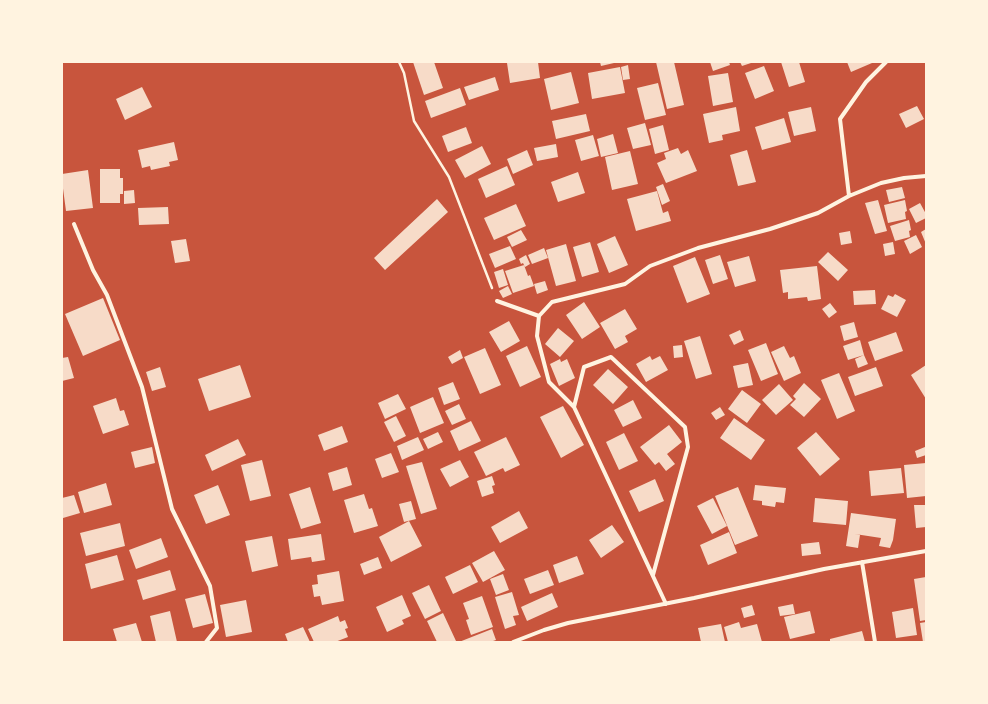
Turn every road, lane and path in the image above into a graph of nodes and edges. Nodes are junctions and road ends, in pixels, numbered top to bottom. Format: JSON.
{"nodes":[{"id":1,"x":399,"y":62,"type":"edge"},
{"id":2,"x":886,"y":62,"type":"edge"},
{"id":3,"x":926,"y":176,"type":"edge"},
{"id":4,"x":849,"y":196,"type":"junction"},
{"id":5,"x":74,"y":224,"type":"dead end"},
{"id":6,"x":497,"y":301,"type":"joint"},
{"id":7,"x":539,"y":316,"type":"junction"},
{"id":8,"x":574,"y":407,"type":"junction"},
{"id":9,"x":926,"y":551,"type":"edge"},
{"id":10,"x":862,"y":562,"type":"junction"},
{"id":11,"x":653,"y":575,"type":"junction"},
{"id":12,"x":666,"y":604,"type":"junction"},
{"id":13,"x":206,"y":642,"type":"edge"},
{"id":14,"x":513,"y":642,"type":"edge"},
{"id":15,"x":875,"y":642,"type":"edge"}],
"edges":[{"from":1,"to":6,"type":"path"},
{"from":2,"to":4,"type":"street"},
{"from":3,"to":4,"type":"street"},
{"from":4,"to":7,"type":"street"},
{"from":5,"to":13,"type":"street"},
{"from":6,"to":7,"type":"street"},
{"from":7,"to":8,"type":"street"},
{"from":8,"to":11,"type":"street"},
{"from":8,"to":11,"type":"street"},
{"from":9,"to":10,"type":"street"},
{"from":10,"to":12,"type":"street"},
{"from":10,"to":15,"type":"street"},
{"from":11,"to":12,"type":"street"},
{"from":12,"to":14,"type":"street"}]}
